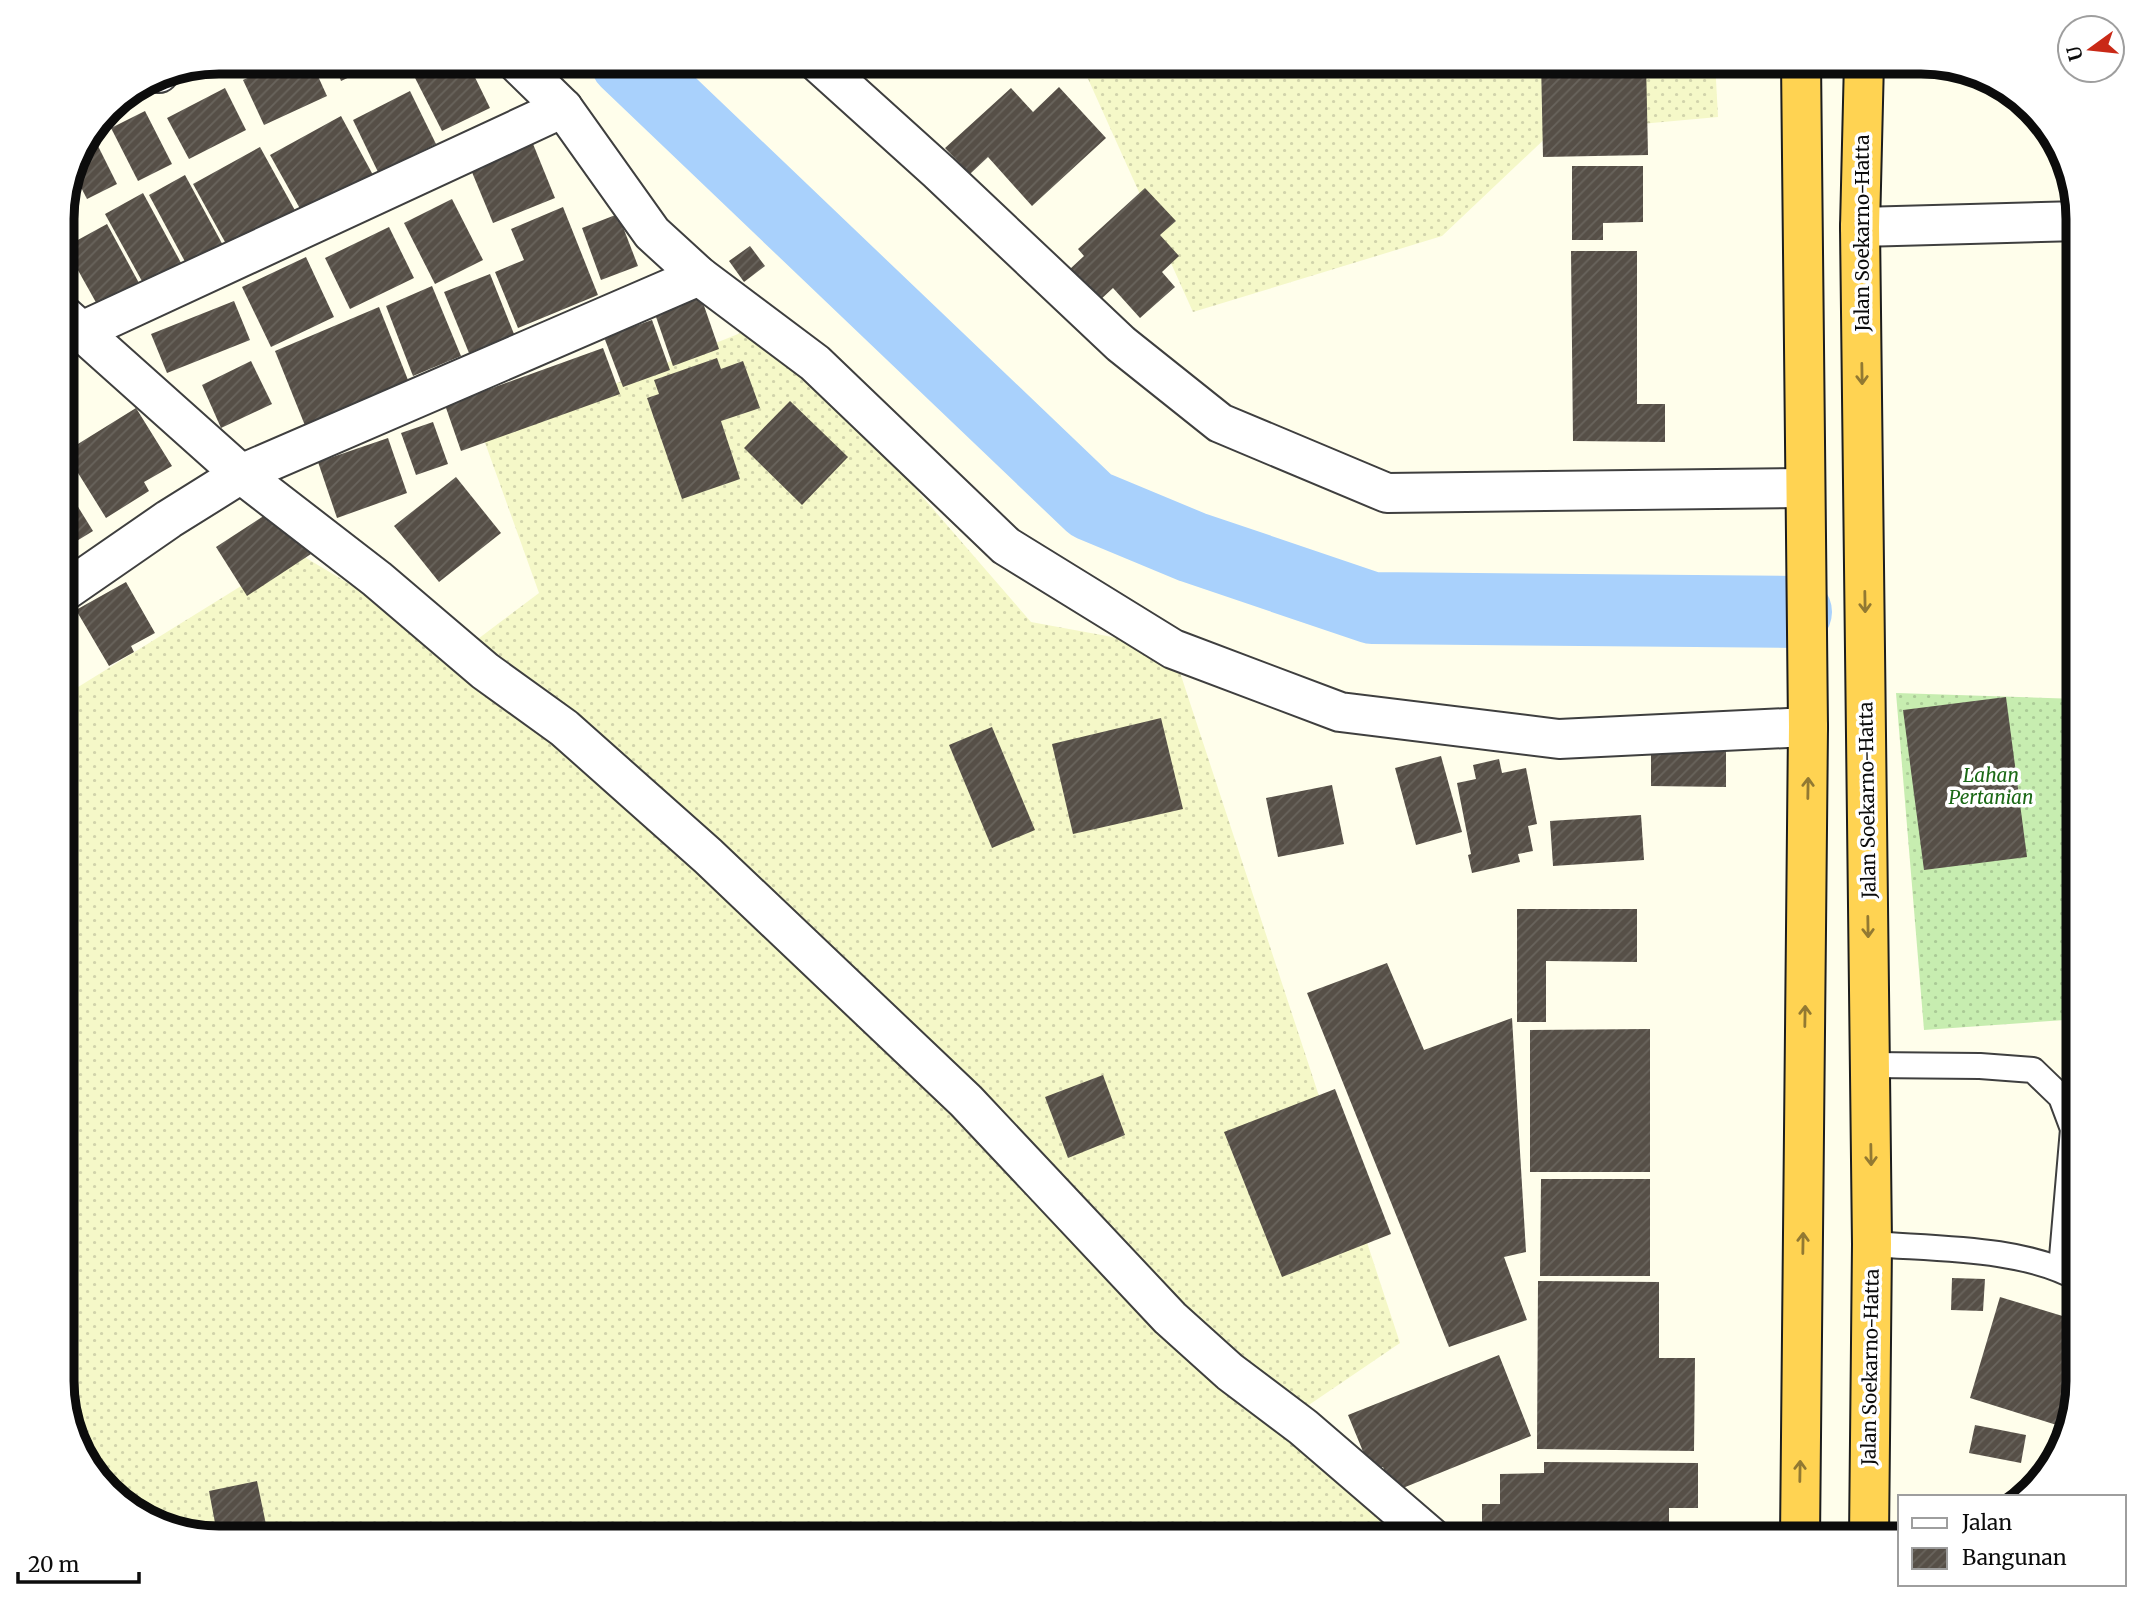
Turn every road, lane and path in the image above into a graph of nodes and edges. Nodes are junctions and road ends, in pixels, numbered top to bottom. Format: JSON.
{"nodes":[{"id":1,"x":528,"y":74,"type":"edge"},
{"id":2,"x":830,"y":74,"type":"edge"},
{"id":3,"x":1801,"y":74,"type":"edge"},
{"id":4,"x":1865,"y":74,"type":"edge"},
{"id":5,"x":563,"y":108,"type":"junction"},
{"id":6,"x":2066,"y":221,"type":"edge"},
{"id":7,"x":1860,"y":227,"type":"junction"},
{"id":8,"x":699,"y":276,"type":"junction"},
{"id":9,"x":74,"y":321,"type":"edge"},
{"id":10,"x":74,"y":324,"type":"edge"},
{"id":11,"x":241,"y":474,"type":"junction"},
{"id":12,"x":1804,"y":488,"type":"junction"},
{"id":13,"x":74,"y":585,"type":"edge"},
{"id":14,"x":1808,"y":727,"type":"junction"},
{"id":15,"x":1870,"y":1065,"type":"junction"},
{"id":16,"x":2066,"y":1110,"type":"edge"},
{"id":17,"x":1872,"y":1244,"type":"junction"},
{"id":18,"x":2066,"y":1273,"type":"edge"},
{"id":19,"x":1418,"y":1526,"type":"edge"},
{"id":20,"x":1800,"y":1526,"type":"edge"},
{"id":21,"x":1869,"y":1526,"type":"edge"}],
"edges":[{"from":1,"to":5,"type":"street"},
{"from":2,"to":12,"type":"street"},
{"from":3,"to":12,"type":"highway"},
{"from":4,"to":7,"type":"highway","name":"Jalan Soekarno-Hatta"},
{"from":5,"to":8,"type":"street"},
{"from":5,"to":9,"type":"street"},
{"from":6,"to":7,"type":"street"},
{"from":7,"to":15,"type":"highway","name":"Jalan Soekarno-Hatta","one_way":true},
{"from":8,"to":11,"type":"street"},
{"from":8,"to":14,"type":"street"},
{"from":10,"to":11,"type":"street"},
{"from":11,"to":13,"type":"street"},
{"from":11,"to":19,"type":"street"},
{"from":12,"to":14,"type":"highway"},
{"from":20,"to":14,"type":"highway","one_way":true},
{"from":15,"to":16,"type":"lane"},
{"from":15,"to":17,"type":"highway","name":"Jalan Soekarno-Hatta","one_way":true},
{"from":17,"to":18,"type":"lane"},
{"from":17,"to":21,"type":"highway","name":"Jalan Soekarno-Hatta"}]}
